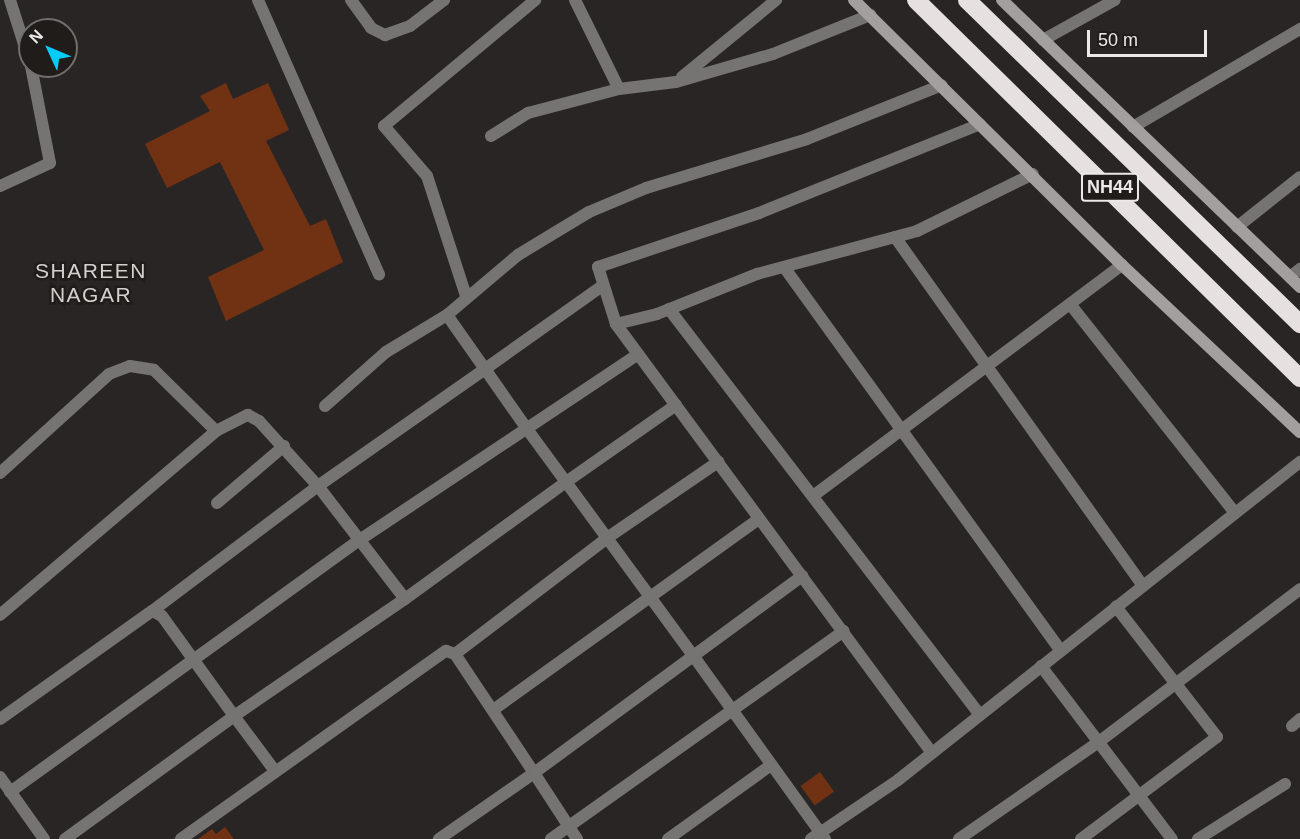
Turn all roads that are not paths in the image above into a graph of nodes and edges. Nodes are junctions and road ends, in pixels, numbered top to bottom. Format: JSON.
{"nodes":[{"id":1,"x":10,"y":0,"type":"edge"},
{"id":2,"x":258,"y":0,"type":"edge"},
{"id":3,"x":351,"y":0,"type":"edge"},
{"id":4,"x":444,"y":0,"type":"edge"},
{"id":5,"x":535,"y":0,"type":"edge"},
{"id":6,"x":575,"y":0,"type":"edge"},
{"id":7,"x":776,"y":0,"type":"edge"},
{"id":8,"x":854,"y":0,"type":"edge"},
{"id":9,"x":916,"y":0,"type":"edge"},
{"id":10,"x":967,"y":0,"type":"edge"},
{"id":11,"x":1002,"y":0,"type":"edge"},
{"id":12,"x":1115,"y":0,"type":"edge"},
{"id":13,"x":870,"y":15,"type":"junction"},
{"id":14,"x":18,"y":26,"type":"edge"},
{"id":15,"x":1300,"y":29,"type":"edge"},
{"id":16,"x":1043,"y":40,"type":"junction"},
{"id":17,"x":33,"y":78,"type":"edge"},
{"id":18,"x":676,"y":82,"type":"junction"},
{"id":19,"x":942,"y":85,"type":"junction"},
{"id":20,"x":620,"y":89,"type":"junction"},
{"id":21,"x":980,"y":124,"type":"junction"},
{"id":22,"x":1133,"y":127,"type":"junction"},
{"id":23,"x":491,"y":136,"type":"dead end"},
{"id":24,"x":1033,"y":174,"type":"junction"},
{"id":25,"x":1300,"y":177,"type":"edge"},
{"id":26,"x":0,"y":186,"type":"edge"},
{"id":27,"x":1237,"y":227,"type":"junction"},
{"id":28,"x":895,"y":237,"type":"junction"},
{"id":29,"x":1122,"y":265,"type":"junction"},
{"id":30,"x":784,"y":267,"type":"junction"},
{"id":31,"x":1295,"y":273,"type":"edge"},
{"id":32,"x":379,"y":274,"type":"dead end"},
{"id":33,"x":601,"y":287,"type":"junction"},
{"id":34,"x":1300,"y":287,"type":"edge"},
{"id":35,"x":466,"y":296,"type":"junction"},
{"id":36,"x":1070,"y":304,"type":"junction"},
{"id":37,"x":669,"y":309,"type":"junction"},
{"id":38,"x":447,"y":315,"type":"junction"},
{"id":39,"x":616,"y":324,"type":"junction"},
{"id":40,"x":1300,"y":324,"type":"edge"},
{"id":41,"x":638,"y":354,"type":"junction"},
{"id":42,"x":986,"y":366,"type":"junction"},
{"id":43,"x":485,"y":369,"type":"junction"},
{"id":44,"x":1300,"y":378,"type":"edge"},
{"id":45,"x":676,"y":405,"type":"junction"},
{"id":46,"x":325,"y":406,"type":"dead end"},
{"id":47,"x":527,"y":429,"type":"junction"},
{"id":48,"x":902,"y":429,"type":"junction"},
{"id":49,"x":216,"y":431,"type":"junction"},
{"id":50,"x":1300,"y":432,"type":"edge"},
{"id":51,"x":284,"y":446,"type":"junction"},
{"id":52,"x":717,"y":462,"type":"junction"},
{"id":53,"x":1300,"y":462,"type":"edge"},
{"id":54,"x":0,"y":473,"type":"edge"},
{"id":55,"x":566,"y":482,"type":"junction"},
{"id":56,"x":318,"y":486,"type":"junction"},
{"id":57,"x":813,"y":496,"type":"junction"},
{"id":58,"x":217,"y":503,"type":"dead end"},
{"id":59,"x":1235,"y":513,"type":"junction"},
{"id":60,"x":759,"y":519,"type":"junction"},
{"id":61,"x":607,"y":538,"type":"junction"},
{"id":62,"x":361,"y":539,"type":"junction"},
{"id":63,"x":802,"y":576,"type":"junction"},
{"id":64,"x":1143,"y":586,"type":"junction"},
{"id":65,"x":1300,"y":590,"type":"edge"},
{"id":66,"x":650,"y":596,"type":"junction"},
{"id":67,"x":405,"y":599,"type":"junction"},
{"id":68,"x":1116,"y":607,"type":"junction"},
{"id":69,"x":152,"y":611,"type":"junction"},
{"id":70,"x":0,"y":615,"type":"edge"},
{"id":71,"x":844,"y":631,"type":"junction"},
{"id":72,"x":1061,"y":651,"type":"junction"},
{"id":73,"x":455,"y":654,"type":"junction"},
{"id":74,"x":692,"y":654,"type":"junction"},
{"id":75,"x":196,"y":662,"type":"junction"},
{"id":76,"x":1041,"y":666,"type":"junction"},
{"id":77,"x":1176,"y":685,"type":"junction"},
{"id":78,"x":731,"y":709,"type":"junction"},
{"id":79,"x":493,"y":711,"type":"junction"},
{"id":80,"x":980,"y":715,"type":"junction"},
{"id":81,"x":234,"y":716,"type":"junction"},
{"id":82,"x":0,"y":719,"type":"edge"},
{"id":83,"x":1100,"y":741,"type":"junction"},
{"id":84,"x":932,"y":753,"type":"junction"},
{"id":85,"x":771,"y":765,"type":"junction"},
{"id":86,"x":275,"y":771,"type":"junction"},
{"id":87,"x":534,"y":772,"type":"junction"},
{"id":88,"x":0,"y":777,"type":"edge"},
{"id":89,"x":1285,"y":784,"type":"dead end"},
{"id":90,"x":10,"y":792,"type":"junction"},
{"id":91,"x":1141,"y":796,"type":"junction"},
{"id":92,"x":568,"y":827,"type":"junction"},
{"id":93,"x":819,"y":837,"type":"edge"},
{"id":94,"x":44,"y":839,"type":"edge"},
{"id":95,"x":64,"y":839,"type":"edge"},
{"id":96,"x":181,"y":839,"type":"edge"},
{"id":97,"x":440,"y":839,"type":"edge"},
{"id":98,"x":551,"y":839,"type":"edge"},
{"id":99,"x":577,"y":839,"type":"edge"},
{"id":100,"x":668,"y":839,"type":"edge"},
{"id":101,"x":959,"y":839,"type":"edge"},
{"id":102,"x":1081,"y":839,"type":"edge"},
{"id":103,"x":1172,"y":839,"type":"edge"},
{"id":104,"x":1198,"y":839,"type":"edge"}],
"edges":[{"from":1,"to":14,"type":"street"},
{"from":2,"to":32,"type":"street"},
{"from":3,"to":4,"type":"street"},
{"from":5,"to":35,"type":"street"},
{"from":6,"to":20,"type":"street"},
{"from":7,"to":18,"type":"street"},
{"from":8,"to":13,"type":"street"},
{"from":9,"to":44,"type":"highway","number":"NH44"},
{"from":10,"to":40,"type":"highway","number":"NH44"},
{"from":11,"to":16,"type":"street"},
{"from":12,"to":16,"type":"street"},
{"from":13,"to":18,"type":"street"},
{"from":13,"to":19,"type":"street"},
{"from":15,"to":22,"type":"street"},
{"from":16,"to":22,"type":"street"},
{"from":17,"to":26,"type":"street"},
{"from":18,"to":20,"type":"street"},
{"from":19,"to":21,"type":"street"},
{"from":19,"to":35,"type":"street"},
{"from":20,"to":23,"type":"street"},
{"from":21,"to":24,"type":"street"},
{"from":21,"to":33,"type":"street"},
{"from":22,"to":27,"type":"street"},
{"from":24,"to":28,"type":"street"},
{"from":24,"to":29,"type":"street"},
{"from":25,"to":27,"type":"street"},
{"from":27,"to":31,"type":"street"},
{"from":28,"to":30,"type":"street"},
{"from":28,"to":42,"type":"street"},
{"from":29,"to":36,"type":"street"},
{"from":29,"to":50,"type":"street"},
{"from":30,"to":37,"type":"street"},
{"from":30,"to":48,"type":"street"},
{"from":31,"to":34,"type":"street"},
{"from":33,"to":39,"type":"street"},
{"from":33,"to":43,"type":"street"},
{"from":35,"to":38,"type":"street"},
{"from":36,"to":42,"type":"street"},
{"from":36,"to":59,"type":"street"},
{"from":37,"to":39,"type":"street"},
{"from":37,"to":57,"type":"street"},
{"from":38,"to":43,"type":"street"},
{"from":38,"to":46,"type":"street"},
{"from":39,"to":41,"type":"street"},
{"from":41,"to":45,"type":"street"},
{"from":41,"to":47,"type":"street"},
{"from":42,"to":48,"type":"street"},
{"from":42,"to":64,"type":"street"},
{"from":43,"to":47,"type":"street"},
{"from":43,"to":56,"type":"street"},
{"from":45,"to":52,"type":"street"},
{"from":45,"to":55,"type":"street"},
{"from":47,"to":55,"type":"street"},
{"from":47,"to":62,"type":"street"},
{"from":48,"to":57,"type":"street"},
{"from":48,"to":72,"type":"street"},
{"from":49,"to":51,"type":"street"},
{"from":49,"to":54,"type":"street"},
{"from":49,"to":70,"type":"street"},
{"from":51,"to":56,"type":"street"},
{"from":51,"to":58,"type":"street"},
{"from":52,"to":60,"type":"street"},
{"from":52,"to":61,"type":"street"},
{"from":53,"to":59,"type":"street"},
{"from":55,"to":61,"type":"street"},
{"from":55,"to":67,"type":"street"},
{"from":56,"to":62,"type":"street"},
{"from":56,"to":69,"type":"street"},
{"from":57,"to":80,"type":"street"},
{"from":59,"to":64,"type":"street"},
{"from":60,"to":63,"type":"street"},
{"from":60,"to":66,"type":"street"},
{"from":61,"to":66,"type":"street"},
{"from":61,"to":73,"type":"street"},
{"from":62,"to":67,"type":"street"},
{"from":62,"to":75,"type":"street"},
{"from":63,"to":71,"type":"street"},
{"from":63,"to":74,"type":"street"},
{"from":64,"to":68,"type":"street"},
{"from":65,"to":77,"type":"street"},
{"from":66,"to":74,"type":"street"},
{"from":66,"to":79,"type":"street"},
{"from":67,"to":81,"type":"street"},
{"from":68,"to":72,"type":"street"},
{"from":68,"to":77,"type":"street"},
{"from":69,"to":75,"type":"street"},
{"from":69,"to":82,"type":"street"},
{"from":71,"to":78,"type":"street"},
{"from":71,"to":84,"type":"street"},
{"from":72,"to":76,"type":"street"},
{"from":73,"to":79,"type":"street"},
{"from":73,"to":86,"type":"street"},
{"from":74,"to":78,"type":"street"},
{"from":74,"to":87,"type":"street"},
{"from":75,"to":81,"type":"street"},
{"from":75,"to":90,"type":"street"},
{"from":76,"to":80,"type":"street"},
{"from":76,"to":83,"type":"street"},
{"from":77,"to":83,"type":"street"},
{"from":77,"to":91,"type":"street"},
{"from":78,"to":85,"type":"street"},
{"from":78,"to":92,"type":"street"},
{"from":79,"to":87,"type":"street"},
{"from":80,"to":84,"type":"street"},
{"from":81,"to":86,"type":"street"},
{"from":81,"to":95,"type":"street"},
{"from":83,"to":91,"type":"street"},
{"from":83,"to":101,"type":"street"},
{"from":84,"to":93,"type":"street"},
{"from":85,"to":93,"type":"street"},
{"from":85,"to":100,"type":"street"},
{"from":86,"to":96,"type":"street"},
{"from":87,"to":92,"type":"street"},
{"from":87,"to":97,"type":"street"},
{"from":88,"to":90,"type":"street"},
{"from":89,"to":104,"type":"street"},
{"from":90,"to":94,"type":"street"},
{"from":91,"to":102,"type":"street"},
{"from":91,"to":103,"type":"street"},
{"from":92,"to":98,"type":"street"},
{"from":92,"to":99,"type":"street"}]}
